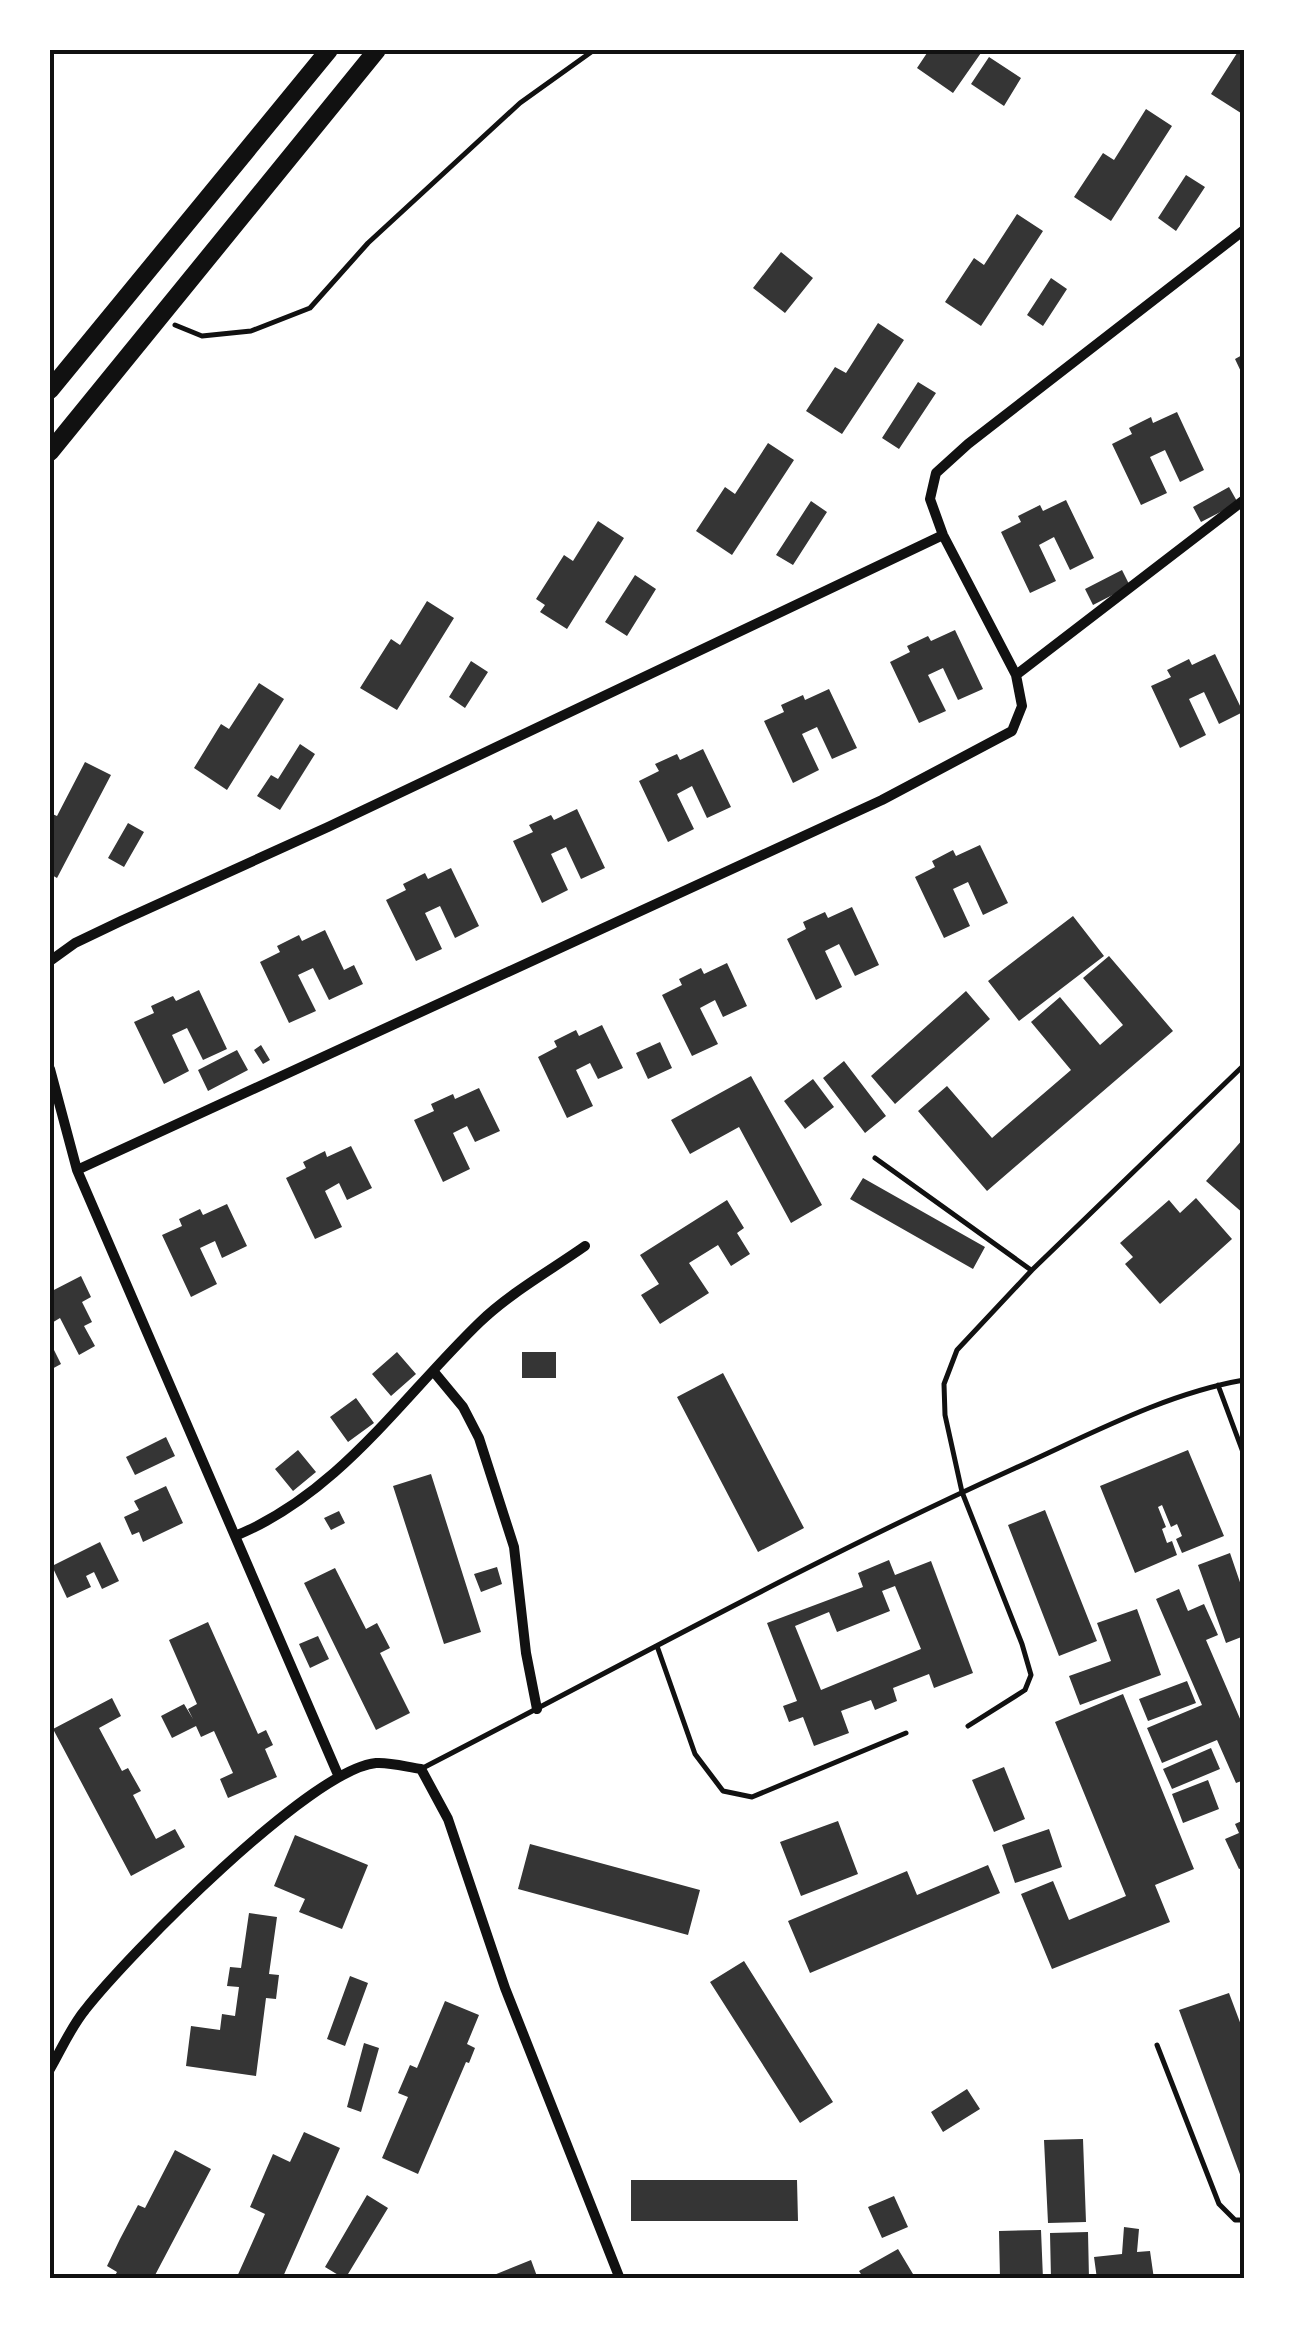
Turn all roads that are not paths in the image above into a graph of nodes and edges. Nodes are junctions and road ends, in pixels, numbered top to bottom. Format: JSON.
{"nodes":[{"id":1,"x":329,"y":50,"type":"edge"},
{"id":2,"x":378,"y":50,"type":"edge"},
{"id":3,"x":1244,"y":230,"type":"edge"},
{"id":4,"x":50,"y":390,"type":"edge"},
{"id":5,"x":50,"y":452,"type":"edge"},
{"id":6,"x":1244,"y":500,"type":"edge"},
{"id":7,"x":943,"y":535,"type":"junction"},
{"id":8,"x":1016,"y":676,"type":"junction"},
{"id":9,"x":50,"y":961,"type":"edge"},
{"id":10,"x":1244,"y":1066,"type":"edge"},
{"id":11,"x":50,"y":1069,"type":"edge"},
{"id":12,"x":876,"y":1158,"type":"dead end"},
{"id":13,"x":77,"y":1170,"type":"junction"},
{"id":14,"x":585,"y":1246,"type":"dead end"},
{"id":15,"x":1032,"y":1270,"type":"junction"},
{"id":16,"x":434,"y":1372,"type":"junction"},
{"id":17,"x":1244,"y":1380,"type":"edge"},
{"id":18,"x":1218,"y":1384,"type":"junction"},
{"id":19,"x":1244,"y":1455,"type":"edge"},
{"id":20,"x":962,"y":1492,"type":"junction"},
{"id":21,"x":235,"y":1536,"type":"junction"},
{"id":22,"x":656,"y":1646,"type":"junction"},
{"id":23,"x":537,"y":1709,"type":"junction"},
{"id":24,"x":968,"y":1726,"type":"dead end"},
{"id":25,"x":906,"y":1733,"type":"dead end"},
{"id":26,"x":422,"y":1769,"type":"junction"},
{"id":27,"x":339,"y":1777,"type":"junction"},
{"id":28,"x":1157,"y":2045,"type":"dead end"},
{"id":29,"x":50,"y":2069,"type":"edge"},
{"id":30,"x":1244,"y":2220,"type":"edge"},
{"id":31,"x":620,"y":2279,"type":"edge"}],
"edges":[{"from":1,"to":4,"type":"main road"},
{"from":2,"to":5,"type":"main road"},
{"from":3,"to":7,"type":"street"},
{"from":6,"to":8,"type":"street"},
{"from":7,"to":8,"type":"street"},
{"from":7,"to":9,"type":"street"},
{"from":8,"to":13,"type":"street"},
{"from":10,"to":15,"type":"lane"},
{"from":11,"to":13,"type":"street"},
{"from":12,"to":15,"type":"lane"},
{"from":13,"to":21,"type":"street"},
{"from":14,"to":16,"type":"street"},
{"from":15,"to":20,"type":"lane"},
{"from":16,"to":21,"type":"street"},
{"from":16,"to":23,"type":"street"},
{"from":17,"to":18,"type":"lane"},
{"from":18,"to":19,"type":"lane"},
{"from":18,"to":20,"type":"lane"},
{"from":20,"to":22,"type":"lane"},
{"from":20,"to":24,"type":"lane"},
{"from":21,"to":27,"type":"street"},
{"from":22,"to":23,"type":"lane"},
{"from":22,"to":25,"type":"lane"},
{"from":23,"to":26,"type":"lane"},
{"from":26,"to":27,"type":"street"},
{"from":26,"to":31,"type":"street"},
{"from":27,"to":29,"type":"street"},
{"from":28,"to":30,"type":"lane"}]}
